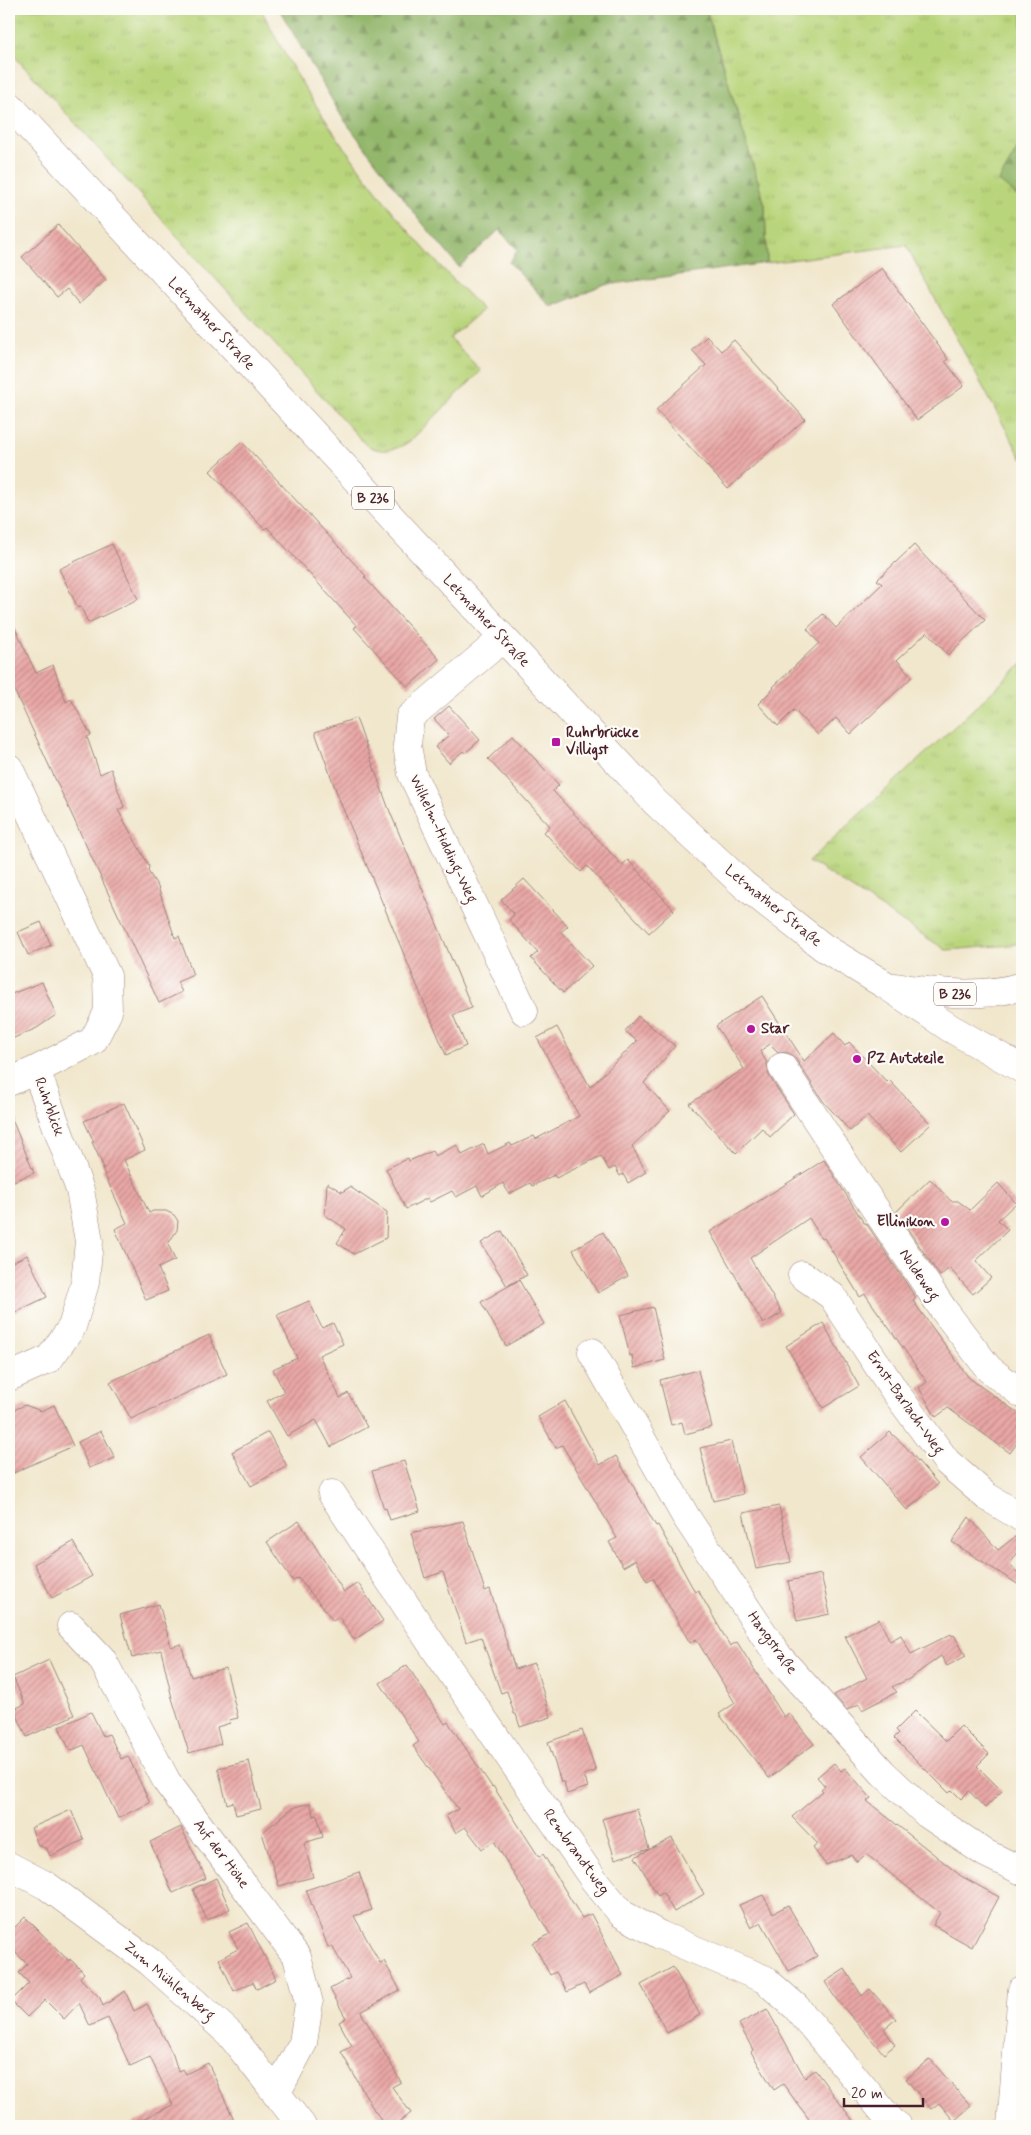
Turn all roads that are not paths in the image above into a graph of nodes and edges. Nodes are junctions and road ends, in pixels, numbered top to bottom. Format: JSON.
{"nodes":[{"id":1,"x":9,"y":105,"type":"edge"},
{"id":2,"x":502,"y":639,"type":"junction"},
{"id":3,"x":10,"y":771,"type":"edge"},
{"id":4,"x":887,"y":986,"type":"junction"},
{"id":5,"x":1022,"y":986,"type":"edge"},
{"id":6,"x":524,"y":1011,"type":"dead end"},
{"id":7,"x":782,"y":1067,"type":"dead end"},
{"id":8,"x":1022,"y":1069,"type":"edge"},
{"id":9,"x":36,"y":1070,"type":"junction"},
{"id":10,"x":9,"y":1082,"type":"edge"},
{"id":11,"x":802,"y":1275,"type":"dead end"},
{"id":12,"x":592,"y":1352,"type":"dead end"},
{"id":13,"x":9,"y":1377,"type":"edge"},
{"id":14,"x":1022,"y":1394,"type":"edge"},
{"id":15,"x":332,"y":1494,"type":"dead end"},
{"id":16,"x":1022,"y":1518,"type":"edge"},
{"id":17,"x":71,"y":1626,"type":"dead end"},
{"id":18,"x":9,"y":1866,"type":"edge"},
{"id":19,"x":1022,"y":1871,"type":"edge"},
{"id":20,"x":1022,"y":1990,"type":"edge"},
{"id":21,"x":276,"y":2094,"type":"junction"},
{"id":22,"x":302,"y":2126,"type":"edge"},
{"id":23,"x":898,"y":2126,"type":"edge"},
{"id":24,"x":1011,"y":2126,"type":"edge"}],
"edges":[{"from":1,"to":2,"type":"street","name":"Letmather Straße","number":"B 236"},
{"from":2,"to":4,"type":"street","name":"Letmather Straße","number":"B 236"},
{"from":2,"to":6,"type":"street","name":"Wilhelm-Hidding-Weg"},
{"from":3,"to":9,"type":"street","name":"Ruhrblick"},
{"from":4,"to":5,"type":"street","number":"B 236"},
{"from":4,"to":8,"type":"street","name":"Letmather Straße","number":"B 236"},
{"from":7,"to":14,"type":"street","name":"Noldeweg"},
{"from":9,"to":10,"type":"street"},
{"from":9,"to":13,"type":"street","name":"Ruhrblick"},
{"from":11,"to":16,"type":"street","name":"Ernst-Barlach-Weg"},
{"from":12,"to":19,"type":"street","name":"Hangstraße"},
{"from":15,"to":23,"type":"street","name":"Rembrandtweg"},
{"from":17,"to":21,"type":"street","name":"Auf der Höhe"},
{"from":18,"to":21,"type":"street","name":"Zum Mühlenberg"},
{"from":20,"to":24,"type":"street"},
{"from":21,"to":22,"type":"street","name":"Zum Mühlenberg"}]}
